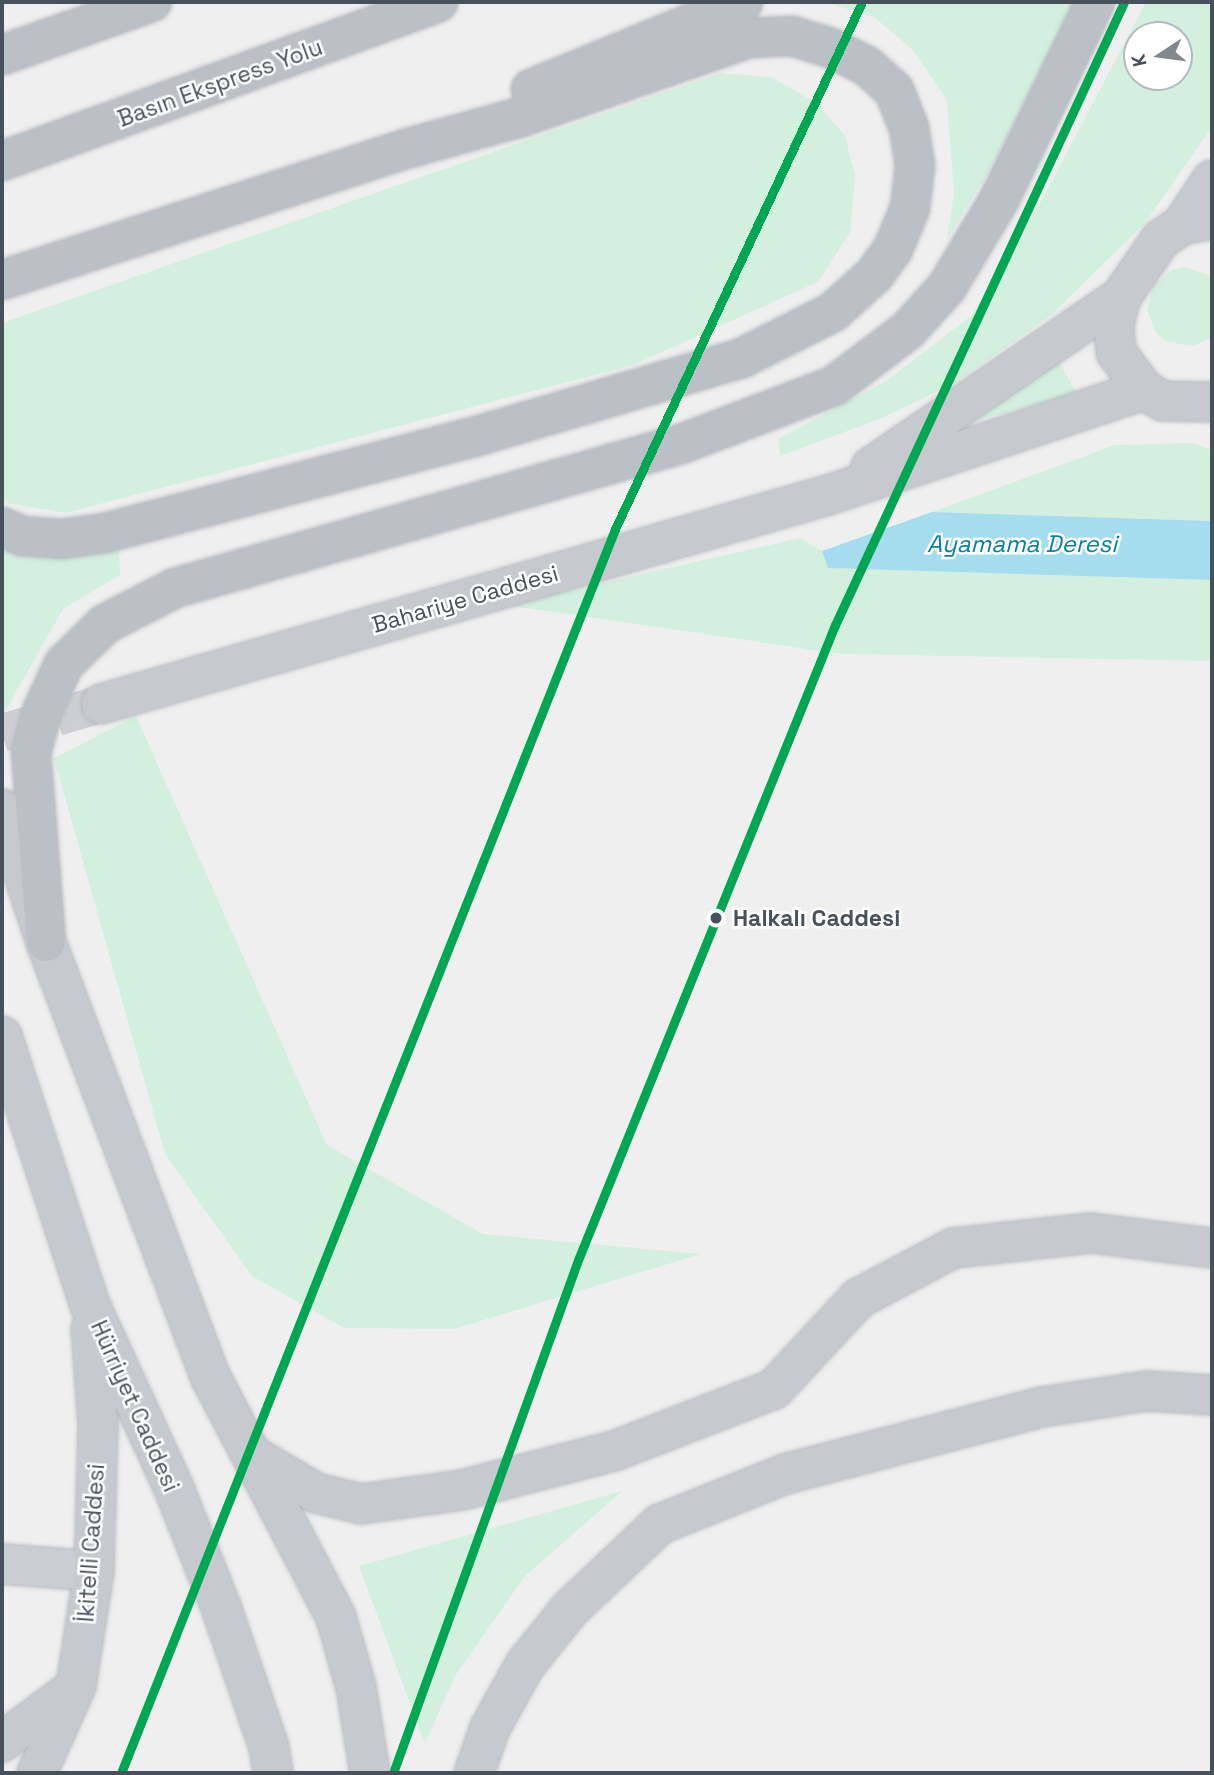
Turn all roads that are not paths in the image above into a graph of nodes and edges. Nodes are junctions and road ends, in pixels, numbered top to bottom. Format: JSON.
{"nodes":[{"id":1,"x":152,"y":2,"type":"edge"},
{"id":2,"x":438,"y":2,"type":"edge"},
{"id":3,"x":743,"y":2,"type":"edge"},
{"id":4,"x":1095,"y":2,"type":"edge"},
{"id":5,"x":2,"y":55,"type":"edge"},
{"id":6,"x":409,"y":148,"type":"junction"},
{"id":7,"x":2,"y":161,"type":"edge"},
{"id":8,"x":1212,"y":180,"type":"edge"},
{"id":9,"x":1197,"y":222,"type":"edge"},
{"id":10,"x":2,"y":280,"type":"edge"},
{"id":11,"x":1121,"y":297,"type":"junction"},
{"id":12,"x":1144,"y":390,"type":"junction"},
{"id":13,"x":1210,"y":405,"type":"edge"},
{"id":14,"x":828,"y":495,"type":"junction"},
{"id":15,"x":2,"y":527,"type":"edge"},
{"id":16,"x":101,"y":704,"type":"tunnel mouth"},
{"id":17,"x":2,"y":808,"type":"edge"},
{"id":18,"x":46,"y":942,"type":"junction"},
{"id":19,"x":2,"y":1036,"type":"edge"},
{"id":20,"x":1212,"y":1248,"type":"edge"},
{"id":21,"x":90,"y":1305,"type":"junction"},
{"id":22,"x":1212,"y":1395,"type":"edge"},
{"id":23,"x":251,"y":1455,"type":"junction"},
{"id":24,"x":2,"y":1564,"type":"edge"},
{"id":25,"x":94,"y":1571,"type":"junction"},
{"id":26,"x":76,"y":1686,"type":"junction"},
{"id":27,"x":2,"y":1742,"type":"edge"},
{"id":28,"x":37,"y":1773,"type":"edge"},
{"id":29,"x":273,"y":1773,"type":"edge"},
{"id":30,"x":370,"y":1773,"type":"edge"},
{"id":31,"x":474,"y":1773,"type":"edge"}],
"edges":[{"from":1,"to":5,"type":"highway"},
{"from":2,"to":7,"type":"highway","name":"Basın Ekspress Yolu"},
{"from":3,"to":6,"type":"highway"},
{"from":4,"to":18,"type":"highway"},
{"from":6,"to":10,"type":"highway"},
{"from":6,"to":15,"type":"highway"},
{"from":8,"to":9,"type":"main road"},
{"from":9,"to":11,"type":"main road"},
{"from":11,"to":12,"type":"main road"},
{"from":11,"to":14,"type":"main road"},
{"from":12,"to":13,"type":"main road"},
{"from":12,"to":14,"type":"main road","name":"Bahariye Caddesi"},
{"from":14,"to":16,"type":"main road","name":"Bahariye Caddesi"},
{"from":17,"to":18,"type":"main road"},
{"from":18,"to":23,"type":"main road"},
{"from":19,"to":21,"type":"main road","name":"Hürriyet Caddesi"},
{"from":20,"to":23,"type":"main road"},
{"from":21,"to":25,"type":"main road","name":"İkitelli Caddesi"},
{"from":21,"to":29,"type":"main road","name":"Hürriyet Caddesi"},
{"from":22,"to":31,"type":"main road"},
{"from":23,"to":30,"type":"main road"},
{"from":24,"to":25,"type":"street"},
{"from":25,"to":26,"type":"main road","name":"İkitelli Caddesi"},
{"from":26,"to":27,"type":"main road"},
{"from":26,"to":28,"type":"main road","name":"İkitelli Caddesi"}]}
